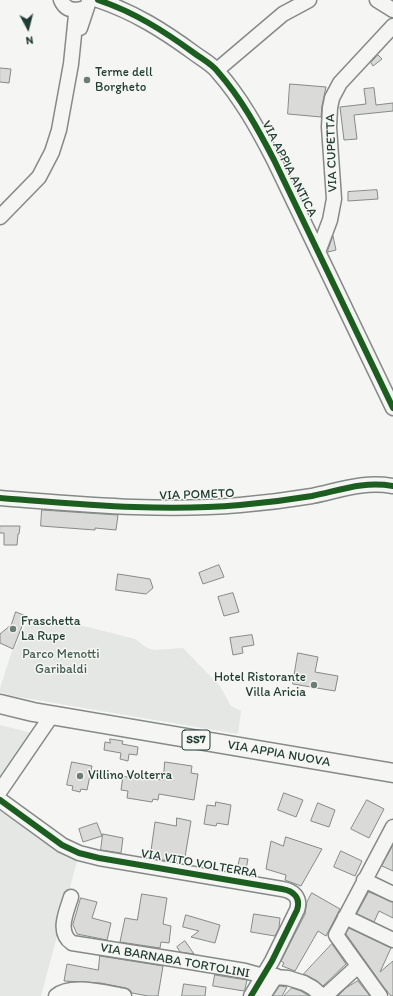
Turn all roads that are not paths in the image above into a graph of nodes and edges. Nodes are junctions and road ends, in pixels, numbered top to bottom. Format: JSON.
{"nodes":[{"id":1,"x":61,"y":0,"type":"edge"},
{"id":2,"x":309,"y":0,"type":"edge"},
{"id":3,"x":377,"y":0,"type":"edge"},
{"id":4,"x":92,"y":1,"type":"edge"},
{"id":5,"x":73,"y":10,"type":"junction"},
{"id":6,"x":393,"y":10,"type":"edge"},
{"id":7,"x":393,"y":26,"type":"edge"},
{"id":8,"x":71,"y":64,"type":"junction"},
{"id":9,"x":217,"y":70,"type":"junction"},
{"id":10,"x":0,"y":217,"type":"edge"},
{"id":11,"x":318,"y":252,"type":"junction"},
{"id":12,"x":393,"y":408,"type":"edge"},
{"id":13,"x":393,"y":486,"type":"edge"},
{"id":14,"x":0,"y":498,"type":"edge"},
{"id":15,"x":0,"y":704,"type":"edge"},
{"id":16,"x":52,"y":715,"type":"junction"},
{"id":17,"x":393,"y":773,"type":"edge"},
{"id":18,"x":0,"y":791,"type":"edge"},
{"id":19,"x":0,"y":800,"type":"edge"},
{"id":20,"x":393,"y":827,"type":"edge"},
{"id":21,"x":364,"y":880,"type":"junction"},
{"id":22,"x":393,"y":894,"type":"edge"},
{"id":23,"x":71,"y":897,"type":"dead end"},
{"id":24,"x":345,"y":917,"type":"junction"},
{"id":25,"x":393,"y":940,"type":"edge"},
{"id":26,"x":358,"y":966,"type":"junction"},
{"id":27,"x":269,"y":976,"type":"junction"},
{"id":28,"x":56,"y":996,"type":"edge"},
{"id":29,"x":124,"y":996,"type":"edge"},
{"id":30,"x":251,"y":996,"type":"edge"},
{"id":31,"x":262,"y":996,"type":"edge"},
{"id":32,"x":324,"y":996,"type":"edge"},
{"id":33,"x":380,"y":996,"type":"edge"}],
"edges":[{"from":1,"to":5,"type":"street"},
{"from":2,"to":9,"type":"street"},
{"from":3,"to":6,"type":"street"},
{"from":4,"to":5,"type":"street"},
{"from":4,"to":8,"type":"street"},
{"from":4,"to":9,"type":"street","name":"VIA APPIA ANTICA"},
{"from":5,"to":8,"type":"street"},
{"from":7,"to":11,"type":"street","name":"VIA CUPETTA"},
{"from":8,"to":10,"type":"street"},
{"from":9,"to":11,"type":"street","name":"VIA APPIA ANTICA"},
{"from":11,"to":12,"type":"street","name":"VIA APPIA ANTICA"},
{"from":13,"to":14,"type":"street","name":"VIA POMETO"},
{"from":15,"to":16,"type":"main road","name":"VIA APPIA NUOVA","number":"SS7"},
{"from":16,"to":17,"type":"main road","name":"VIA APPIA NUOVA","number":"SS7"},
{"from":16,"to":18,"type":"street"},
{"from":19,"to":27,"type":"street","name":"VIA VITO VOLTERRA"},
{"from":20,"to":21,"type":"street"},
{"from":21,"to":22,"type":"street"},
{"from":21,"to":24,"type":"street"},
{"from":23,"to":27,"type":"street","name":"VIA BARNABA TORTOLINI"},
{"from":24,"to":25,"type":"street"},
{"from":24,"to":26,"type":"street"},
{"from":26,"to":32,"type":"street"},
{"from":26,"to":33,"type":"street"},
{"from":27,"to":30,"type":"street","name":"VIA VITO VOLTERRA"},
{"from":27,"to":31,"type":"street"},
{"from":27,"to":32,"type":"street","name":"VIA BARNABA TORTOLINI"},
{"from":28,"to":29,"type":"street"}]}
